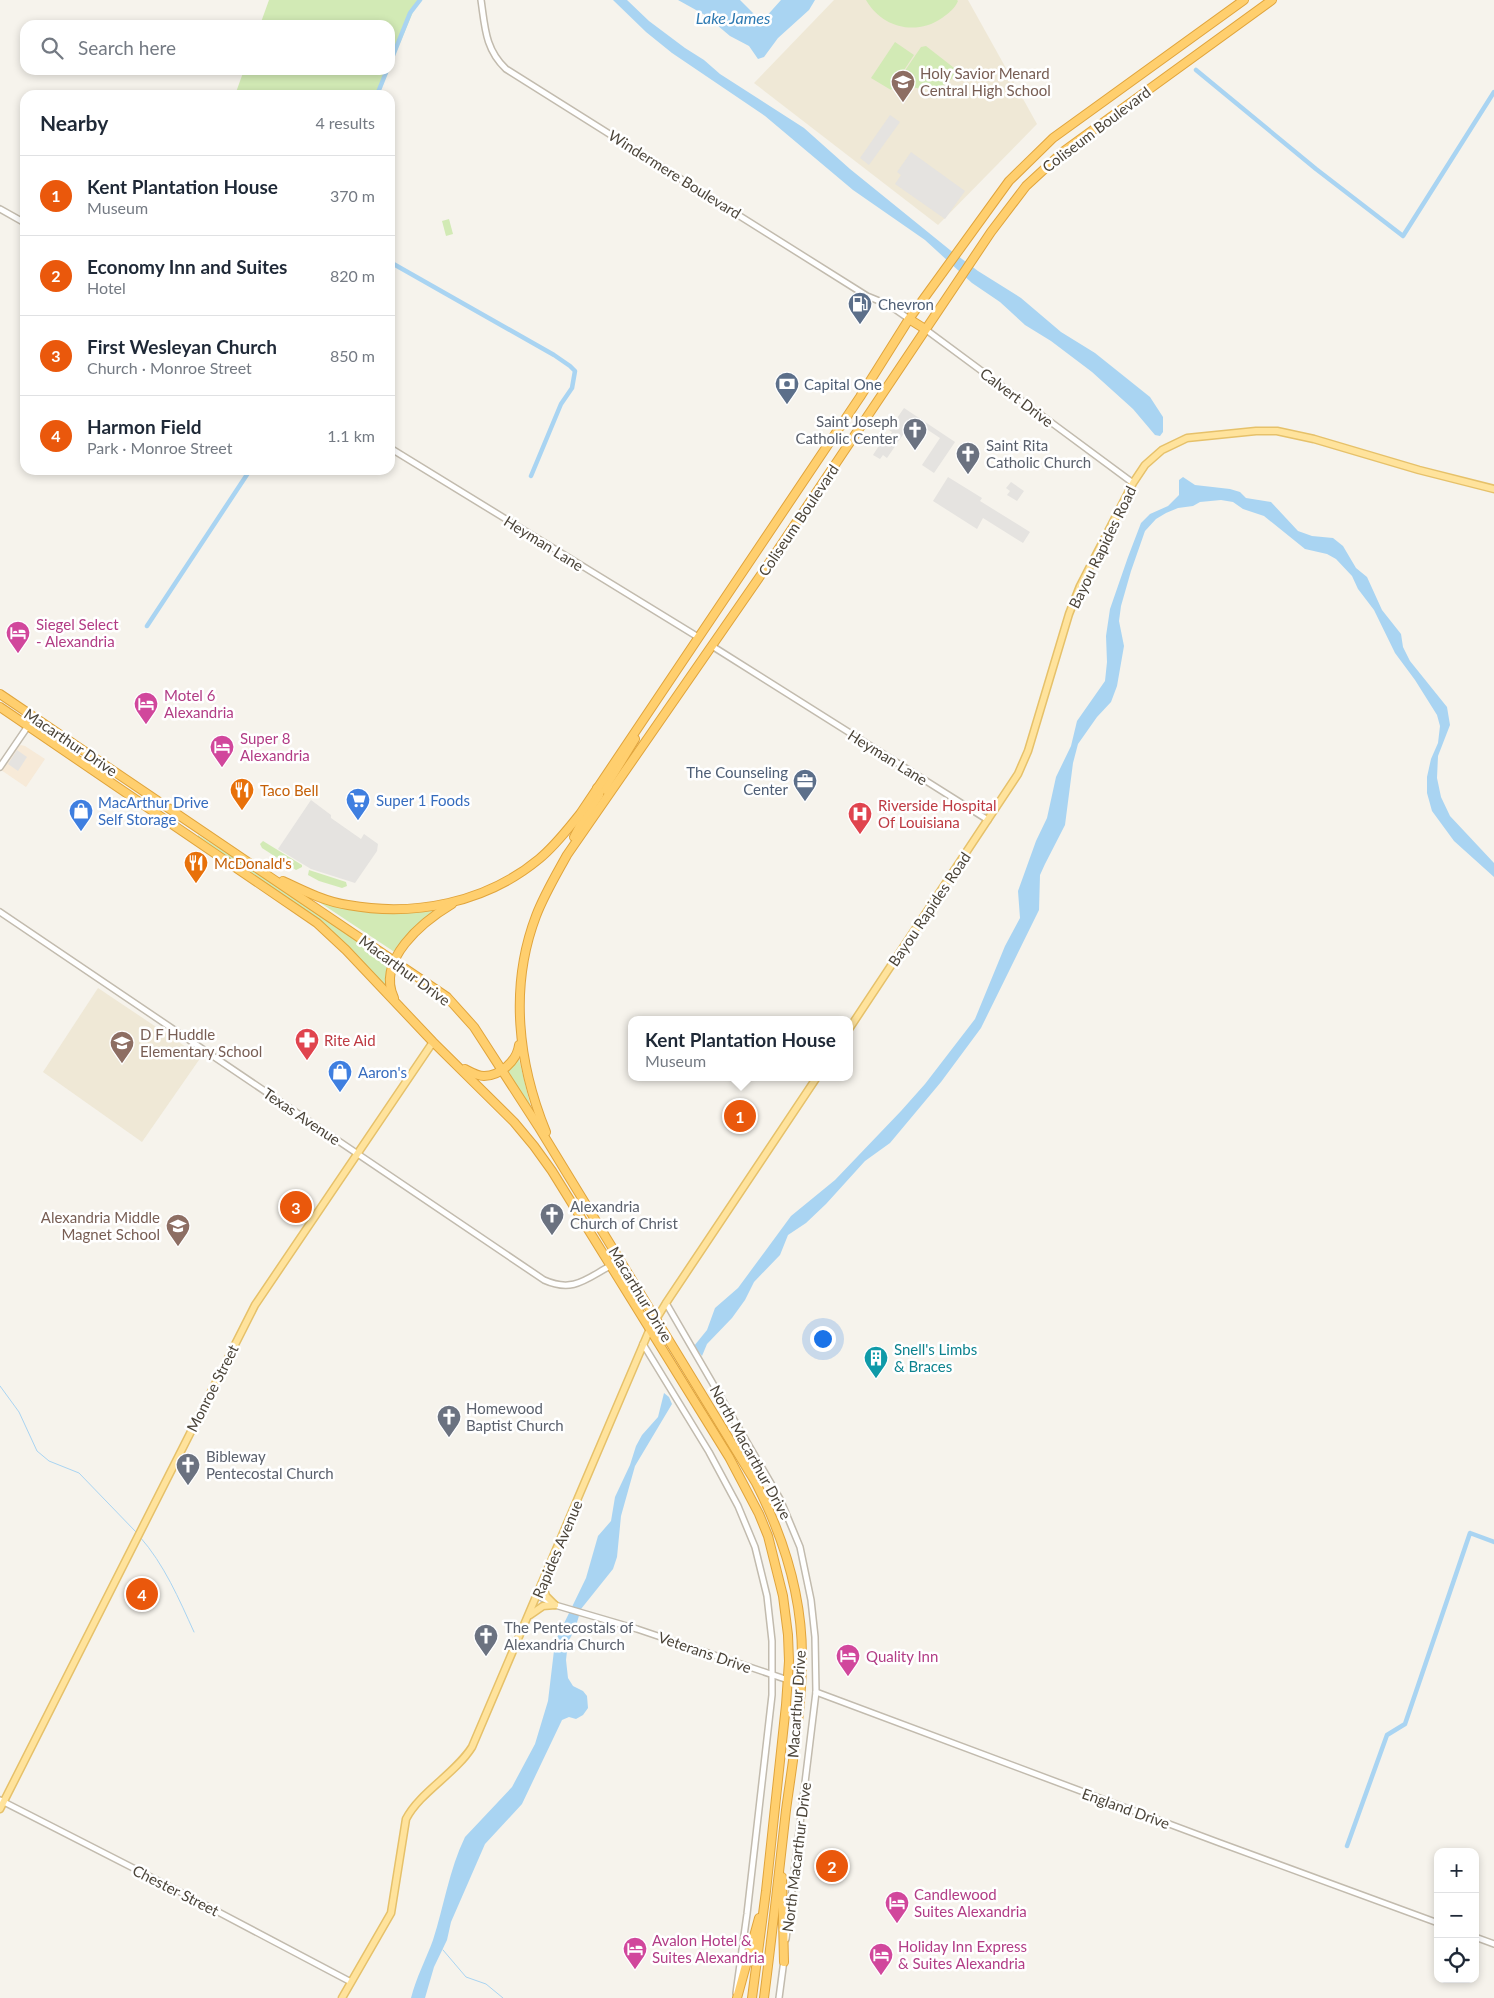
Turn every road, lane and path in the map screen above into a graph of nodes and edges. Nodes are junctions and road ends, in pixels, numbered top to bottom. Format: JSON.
{"nodes":[{"id":1,"x":481,"y":0,"type":"edge"},
{"id":2,"x":1244,"y":0,"type":"edge"},
{"id":3,"x":1272,"y":0,"type":"edge"},
{"id":4,"x":1172,"y":53,"type":"junction"},
{"id":5,"x":1182,"y":66,"type":"junction"},
{"id":6,"x":1109,"y":97,"type":"junction"},
{"id":7,"x":1119,"y":110,"type":"junction"},
{"id":8,"x":1053,"y":138,"type":"junction"},
{"id":9,"x":1064,"y":151,"type":"junction"},
{"id":10,"x":0,"y":208,"type":"edge"},
{"id":11,"x":989,"y":208,"type":"junction"},
{"id":12,"x":1002,"y":218,"type":"junction"},
{"id":13,"x":20,"y":220,"type":"edge"},
{"id":14,"x":909,"y":319,"type":"junction"},
{"id":15,"x":925,"y":328,"type":"junction"},
{"id":16,"x":395,"y":451,"type":"edge"},
{"id":17,"x":1133,"y":483,"type":"junction"},
{"id":18,"x":1494,"y":489,"type":"edge"},
{"id":19,"x":698,"y":637,"type":"junction"},
{"id":20,"x":712,"y":646,"type":"junction"},
{"id":21,"x":0,"y":694,"type":"edge"},
{"id":22,"x":0,"y":707,"type":"edge"},
{"id":23,"x":651,"y":708,"type":"junction"},
{"id":24,"x":33,"y":717,"type":"junction"},
{"id":25,"x":28,"y":726,"type":"junction"},
{"id":26,"x":0,"y":767,"type":"edge"},
{"id":27,"x":597,"y":788,"type":"junction"},
{"id":28,"x":609,"y":792,"type":"junction"},
{"id":29,"x":988,"y":820,"type":"junction"},
{"id":30,"x":257,"y":869,"type":"junction"},
{"id":31,"x":558,"y":870,"type":"junction"},
{"id":32,"x":460,"y":900,"type":"junction"},
{"id":33,"x":0,"y":912,"type":"edge"},
{"id":34,"x":395,"y":961,"type":"junction"},
{"id":35,"x":396,"y":1004,"type":"junction"},
{"id":36,"x":853,"y":1023,"type":"edge"},
{"id":37,"x":521,"y":1031,"type":"junction"},
{"id":38,"x":433,"y":1042,"type":"junction"},
{"id":39,"x":456,"y":1064,"type":"junction"},
{"id":40,"x":502,"y":1069,"type":"junction"},
{"id":41,"x":814,"y":1081,"type":"edge"},
{"id":42,"x":358,"y":1153,"type":"junction"},
{"id":43,"x":567,"y":1174,"type":"junction"},
{"id":44,"x":621,"y":1260,"type":"junction"},
{"id":45,"x":610,"y":1266,"type":"junction"},
{"id":46,"x":666,"y":1303,"type":"junction"},
{"id":47,"x":656,"y":1319,"type":"junction"},
{"id":48,"x":649,"y":1330,"type":"junction"},
{"id":49,"x":642,"y":1344,"type":"junction"},
{"id":50,"x":542,"y":1583,"type":"junction"},
{"id":51,"x":537,"y":1595,"type":"junction"},
{"id":52,"x":557,"y":1606,"type":"junction"},
{"id":53,"x":529,"y":1615,"type":"junction"},
{"id":54,"x":773,"y":1675,"type":"junction"},
{"id":55,"x":788,"y":1680,"type":"junction"},
{"id":56,"x":801,"y":1686,"type":"junction"},
{"id":57,"x":816,"y":1692,"type":"junction"},
{"id":58,"x":2,"y":1801,"type":"edge"},
{"id":59,"x":0,"y":1809,"type":"edge"},
{"id":60,"x":781,"y":1854,"type":"junction"},
{"id":61,"x":766,"y":1892,"type":"junction"},
{"id":62,"x":1434,"y":1922,"type":"edge"},
{"id":63,"x":1478,"y":1938,"type":"edge"},
{"id":64,"x":1494,"y":1944,"type":"edge"},
{"id":65,"x":784,"y":1962,"type":"junction"},
{"id":66,"x":350,"y":1982,"type":"junction"},
{"id":67,"x":342,"y":1998,"type":"edge"},
{"id":68,"x":736,"y":1998,"type":"edge"},
{"id":69,"x":752,"y":1998,"type":"edge"},
{"id":70,"x":764,"y":1998,"type":"edge"},
{"id":71,"x":780,"y":1998,"type":"edge"}],
"edges":[{"from":1,"to":14,"type":"street","name":"Windermere Boulevard"},
{"from":2,"to":4,"type":"highway","name":"Coliseum Boulevard"},
{"from":3,"to":5,"type":"highway","name":"Coliseum Boulevard"},
{"from":4,"to":5,"type":"highway"},
{"from":4,"to":6,"type":"highway","name":"Coliseum Boulevard"},
{"from":5,"to":7,"type":"highway","name":"Coliseum Boulevard"},
{"from":6,"to":7,"type":"highway"},
{"from":6,"to":8,"type":"highway","name":"Coliseum Boulevard"},
{"from":7,"to":9,"type":"highway","name":"Coliseum Boulevard"},
{"from":8,"to":9,"type":"highway"},
{"from":8,"to":11,"type":"highway","name":"Coliseum Boulevard"},
{"from":9,"to":12,"type":"highway","name":"Coliseum Boulevard"},
{"from":10,"to":13,"type":"street"},
{"from":11,"to":12,"type":"highway"},
{"from":11,"to":14,"type":"highway","name":"Coliseum Boulevard"},
{"from":12,"to":15,"type":"highway","name":"Coliseum Boulevard"},
{"from":14,"to":15,"type":"highway"},
{"from":14,"to":19,"type":"highway","name":"Coliseum Boulevard"},
{"from":15,"to":17,"type":"street","name":"Calvert Drive"},
{"from":15,"to":20,"type":"highway","name":"Coliseum Boulevard"},
{"from":16,"to":19,"type":"street","name":"Heyman Lane"},
{"from":17,"to":18,"type":"main road","name":"Bayou Rapides Road"},
{"from":17,"to":29,"type":"main road","name":"Bayou Rapides Road"},
{"from":19,"to":20,"type":"highway"},
{"from":19,"to":23,"type":"highway","name":"Coliseum Boulevard"},
{"from":20,"to":28,"type":"highway","name":"Coliseum Boulevard"},
{"from":20,"to":29,"type":"street","name":"Heyman Lane"},
{"from":21,"to":24,"type":"highway","name":"Macarthur Drive"},
{"from":22,"to":25,"type":"highway","name":"Macarthur Drive"},
{"from":23,"to":27,"type":"highway","name":"Coliseum Boulevard"},
{"from":23,"to":28,"type":"highway"},
{"from":24,"to":25,"type":"highway"},
{"from":24,"to":30,"type":"highway","name":"Macarthur Drive"},
{"from":25,"to":26,"type":"street"},
{"from":25,"to":35,"type":"highway","name":"Macarthur Drive"},
{"from":27,"to":31,"type":"highway"},
{"from":27,"to":32,"type":"highway","name":"Coliseum Boulevard"},
{"from":28,"to":31,"type":"highway","name":"Coliseum Boulevard"},
{"from":29,"to":36,"type":"main road","name":"Bayou Rapides Road"},
{"from":30,"to":32,"type":"highway"},
{"from":30,"to":34,"type":"highway","name":"Macarthur Drive"},
{"from":31,"to":37,"type":"highway","name":"Coliseum Boulevard"},
{"from":32,"to":34,"type":"highway"},
{"from":33,"to":42,"type":"street","name":"Texas Avenue"},
{"from":34,"to":35,"type":"highway"},
{"from":34,"to":40,"type":"highway","name":"Macarthur Drive"},
{"from":35,"to":38,"type":"highway","name":"Macarthur Drive"},
{"from":37,"to":40,"type":"highway"},
{"from":37,"to":43,"type":"highway"},
{"from":38,"to":39,"type":"highway","name":"Macarthur Drive"},
{"from":38,"to":42,"type":"main road","name":"Monroe Street"},
{"from":39,"to":40,"type":"highway"},
{"from":39,"to":45,"type":"highway","name":"Macarthur Drive"},
{"from":40,"to":43,"type":"highway","name":"Macarthur Drive"},
{"from":41,"to":46,"type":"main road"},
{"from":42,"to":45,"type":"street","name":"Texas Avenue"},
{"from":42,"to":58,"type":"main road","name":"Monroe Street"},
{"from":43,"to":44,"type":"highway","name":"Macarthur Drive"},
{"from":44,"to":45,"type":"highway"},
{"from":44,"to":47,"type":"highway","name":"Macarthur Drive"},
{"from":45,"to":48,"type":"highway","name":"Macarthur Drive"},
{"from":46,"to":47,"type":"main road"},
{"from":46,"to":57,"type":"street","name":"North Macarthur Drive"},
{"from":47,"to":48,"type":"main road"},
{"from":47,"to":56,"type":"highway","name":"Macarthur Drive"},
{"from":48,"to":49,"type":"main road","name":"Rapides Avenue"},
{"from":48,"to":55,"type":"highway","name":"Macarthur Drive"},
{"from":49,"to":50,"type":"main road","name":"Rapides Avenue"},
{"from":49,"to":54,"type":"street"},
{"from":50,"to":51,"type":"main road","name":"Rapides Avenue"},
{"from":50,"to":52,"type":"main road"},
{"from":51,"to":52,"type":"street","name":"Veterans Drive"},
{"from":51,"to":53,"type":"main road","name":"Rapides Avenue"},
{"from":52,"to":53,"type":"main road"},
{"from":52,"to":54,"type":"street","name":"Veterans Drive"},
{"from":53,"to":66,"type":"main road","name":"Rapides Avenue"},
{"from":54,"to":55,"type":"street","name":"Veterans Drive"},
{"from":54,"to":68,"type":"street"},
{"from":55,"to":56,"type":"highway"},
{"from":55,"to":61,"type":"highway","name":"Macarthur Drive"},
{"from":56,"to":60,"type":"highway","name":"Macarthur Drive"},
{"from":57,"to":62,"type":"street","name":"England Drive"},
{"from":57,"to":65,"type":"street","name":"North Macarthur Drive"},
{"from":58,"to":59,"type":"main road","name":"Monroe Street"},
{"from":58,"to":66,"type":"street","name":"Chester Street"},
{"from":60,"to":65,"type":"highway"},
{"from":60,"to":70,"type":"highway","name":"Macarthur Drive"},
{"from":61,"to":68,"type":"highway"},
{"from":61,"to":69,"type":"highway","name":"Macarthur Drive"},
{"from":63,"to":64,"type":"street"},
{"from":65,"to":71,"type":"street","name":"North Macarthur Drive"},
{"from":66,"to":67,"type":"main road","name":"Rapides Avenue"}]}
